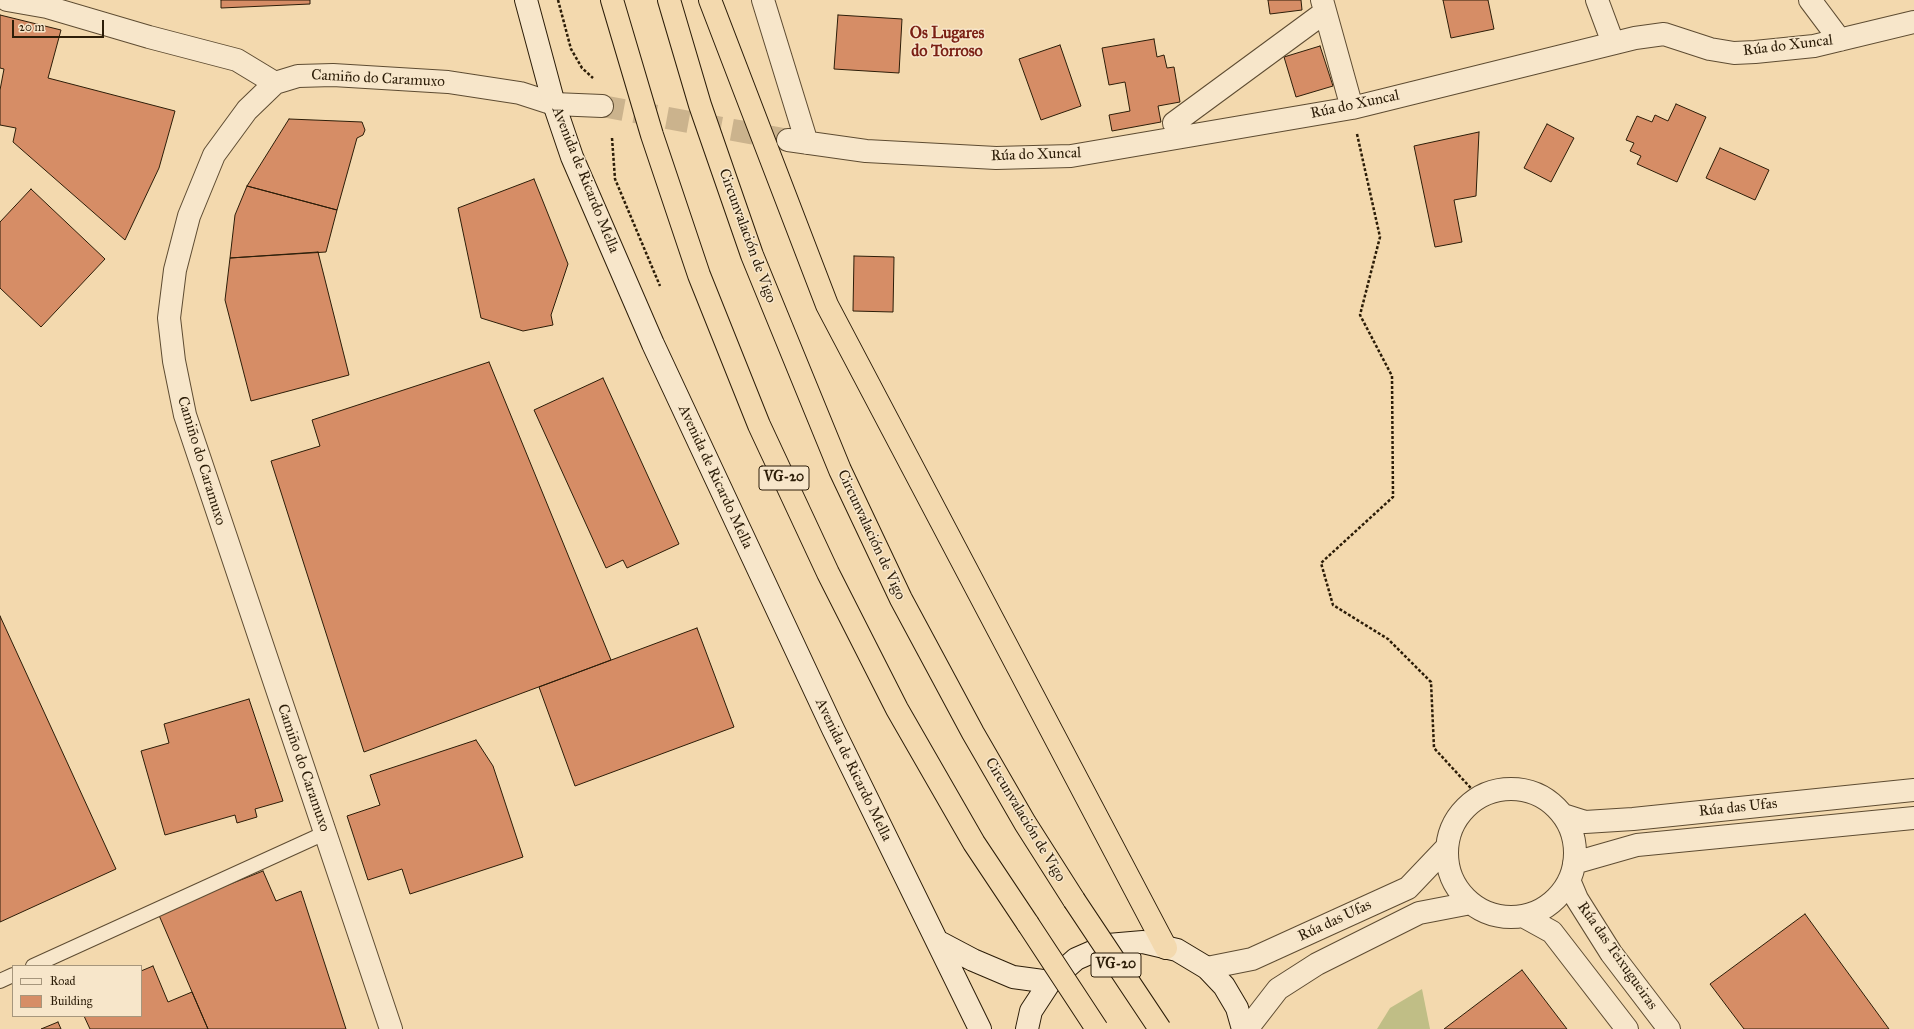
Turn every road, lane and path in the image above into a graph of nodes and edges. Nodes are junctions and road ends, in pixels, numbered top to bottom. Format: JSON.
{"nodes":[{"id":1,"x":7,"y":0,"type":"edge"},
{"id":2,"x":526,"y":0,"type":"edge"},
{"id":3,"x":558,"y":0,"type":"edge"},
{"id":4,"x":612,"y":0,"type":"edge"},
{"id":5,"x":669,"y":0,"type":"edge"},
{"id":6,"x":710,"y":0,"type":"edge"},
{"id":7,"x":763,"y":0,"type":"edge"},
{"id":8,"x":1597,"y":0,"type":"edge"},
{"id":9,"x":1810,"y":0,"type":"edge"},
{"id":10,"x":1323,"y":6,"type":"edge"},
{"id":11,"x":1914,"y":22,"type":"edge"},
{"id":12,"x":1840,"y":40,"type":"junction"},
{"id":13,"x":1613,"y":44,"type":"junction"},
{"id":14,"x":593,"y":79,"type":"dead end"},
{"id":15,"x":275,"y":83,"type":"junction"},
{"id":16,"x":554,"y":104,"type":"junction"},
{"id":17,"x":602,"y":106,"type":"tunnel mouth"},
{"id":18,"x":1352,"y":108,"type":"junction"},
{"id":19,"x":1174,"y":123,"type":"dead end"},
{"id":20,"x":1914,"y":790,"type":"edge"},
{"id":21,"x":1479,"y":797,"type":"junction"},
{"id":22,"x":1563,"y":815,"type":"junction"},
{"id":23,"x":1914,"y":818,"type":"edge"},
{"id":24,"x":325,"y":833,"type":"junction"},
{"id":25,"x":1448,"y":847,"type":"junction"},
{"id":26,"x":1572,"y":872,"type":"junction"},
{"id":27,"x":1471,"y":903,"type":"junction"},
{"id":28,"x":1523,"y":916,"type":"junction"},
{"id":29,"x":938,"y":941,"type":"junction"},
{"id":30,"x":1166,"y":948,"type":"junction"},
{"id":31,"x":35,"y":965,"type":"edge"},
{"id":32,"x":1206,"y":968,"type":"junction"},
{"id":33,"x":12,"y":975,"type":"edge"},
{"id":34,"x":0,"y":981,"type":"edge"},
{"id":35,"x":1050,"y":982,"type":"junction"},
{"id":36,"x":391,"y":1029,"type":"edge"},
{"id":37,"x":980,"y":1029,"type":"edge"},
{"id":38,"x":1027,"y":1029,"type":"edge"},
{"id":39,"x":1097,"y":1029,"type":"edge"},
{"id":40,"x":1160,"y":1029,"type":"edge"},
{"id":41,"x":1243,"y":1029,"type":"edge"},
{"id":42,"x":1247,"y":1029,"type":"edge"},
{"id":43,"x":1627,"y":1029,"type":"edge"},
{"id":44,"x":1669,"y":1029,"type":"edge"}],
"edges":[{"from":1,"to":15,"type":"street"},
{"from":2,"to":16,"type":"street","name":"Avenida de Ricardo Mella"},
{"from":3,"to":14,"type":"path"},
{"from":4,"to":39,"type":"highway","number":"VG-20","bridge":true},
{"from":5,"to":40,"type":"highway","name":"Circunvalación de Vigo","number":"VG-20","bridge":true},
{"from":6,"to":30,"type":"highway"},
{"from":7,"to":18,"type":"street","name":"Rúa do Xuncal"},
{"from":8,"to":13,"type":"street"},
{"from":9,"to":12,"type":"street"},
{"from":10,"to":18,"type":"street"},
{"from":10,"to":19,"type":"street"},
{"from":11,"to":12,"type":"street","name":"Rúa do Xuncal"},
{"from":12,"to":13,"type":"street","name":"Rúa do Xuncal"},
{"from":13,"to":18,"type":"street","name":"Rúa do Xuncal"},
{"from":15,"to":16,"type":"street","name":"Camiño do Caramuxo"},
{"from":15,"to":24,"type":"street","name":"Camiño do Caramuxo"},
{"from":16,"to":17,"type":"street"},
{"from":16,"to":29,"type":"street","name":"Avenida de Ricardo Mella"},
{"from":18,"to":21,"type":"path"},
{"from":20,"to":22,"type":"street","name":"Rúa das Ufas"},
{"from":21,"to":22,"type":"street","name":"Rúa das Ufas"},
{"from":21,"to":25,"type":"street","name":"Rúa das Ufas"},
{"from":22,"to":26,"type":"street","name":"Rúa das Ufas"},
{"from":23,"to":26,"type":"street","name":"Rúa das Ufas"},
{"from":24,"to":31,"type":"lane"},
{"from":24,"to":36,"type":"street","name":"Camiño do Caramuxo"},
{"from":25,"to":27,"type":"street","name":"Rúa das Ufas"},
{"from":25,"to":32,"type":"street","name":"Rúa das Ufas"},
{"from":26,"to":28,"type":"street","name":"Rúa das Ufas"},
{"from":26,"to":44,"type":"street","name":"Rúa das Teixugueiras"},
{"from":27,"to":28,"type":"street","name":"Rúa das Ufas"},
{"from":27,"to":42,"type":"street","name":"Rúa das Ufas"},
{"from":28,"to":43,"type":"street"},
{"from":29,"to":35,"type":"street"},
{"from":29,"to":37,"type":"street","name":"Avenida de Ricardo Mella"},
{"from":30,"to":32,"type":"street"},
{"from":30,"to":35,"type":"street"},
{"from":32,"to":41,"type":"street"},
{"from":33,"to":34,"type":"lane"},
{"from":35,"to":38,"type":"street"}]}
